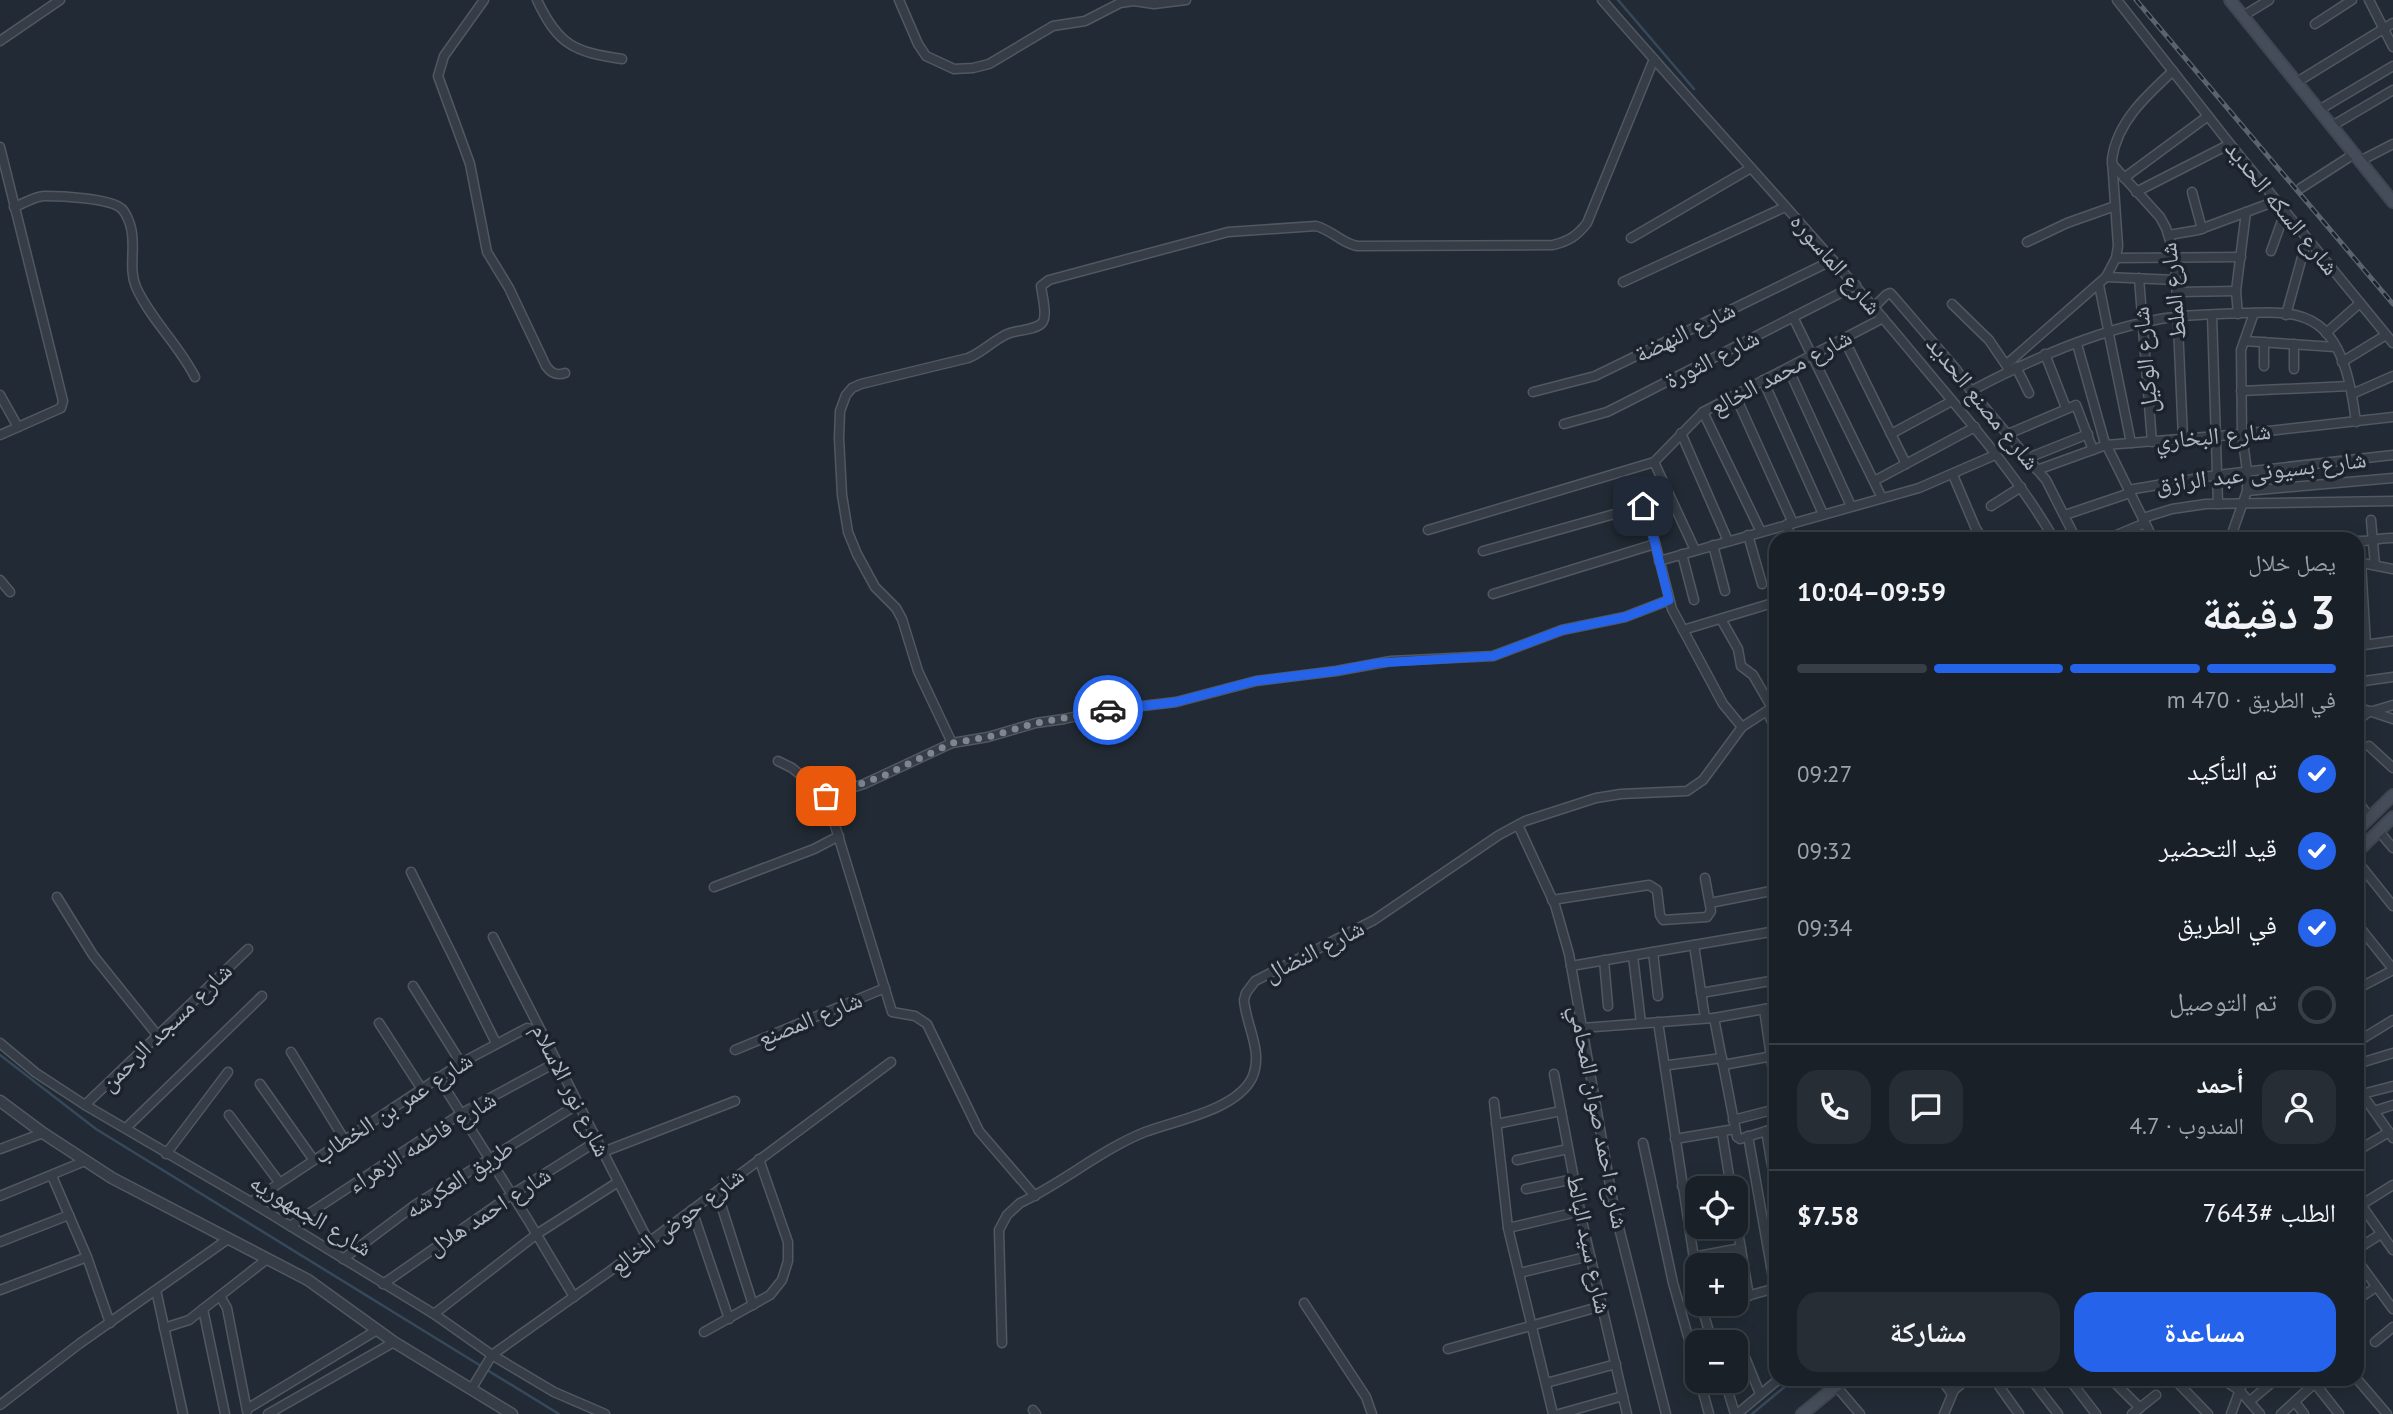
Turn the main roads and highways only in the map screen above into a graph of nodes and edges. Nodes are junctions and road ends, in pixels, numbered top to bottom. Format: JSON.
{"nodes":[{"id":1,"x":2230,"y":0,"type":"edge"},
{"id":2,"x":2392,"y":200,"type":"edge"},
{"id":3,"x":2393,"y":795,"type":"edge"},
{"id":4,"x":2393,"y":817,"type":"edge"},
{"id":5,"x":2364,"y":824,"type":"edge"},
{"id":6,"x":2364,"y":845,"type":"edge"},
{"id":7,"x":1837,"y":1386,"type":"edge"},
{"id":8,"x":1802,"y":1414,"type":"edge"}],
"edges":[{"from":1,"to":2,"type":"main road"},
{"from":3,"to":5,"type":"main road"},
{"from":4,"to":6,"type":"main road"},
{"from":7,"to":8,"type":"main road"}]}
